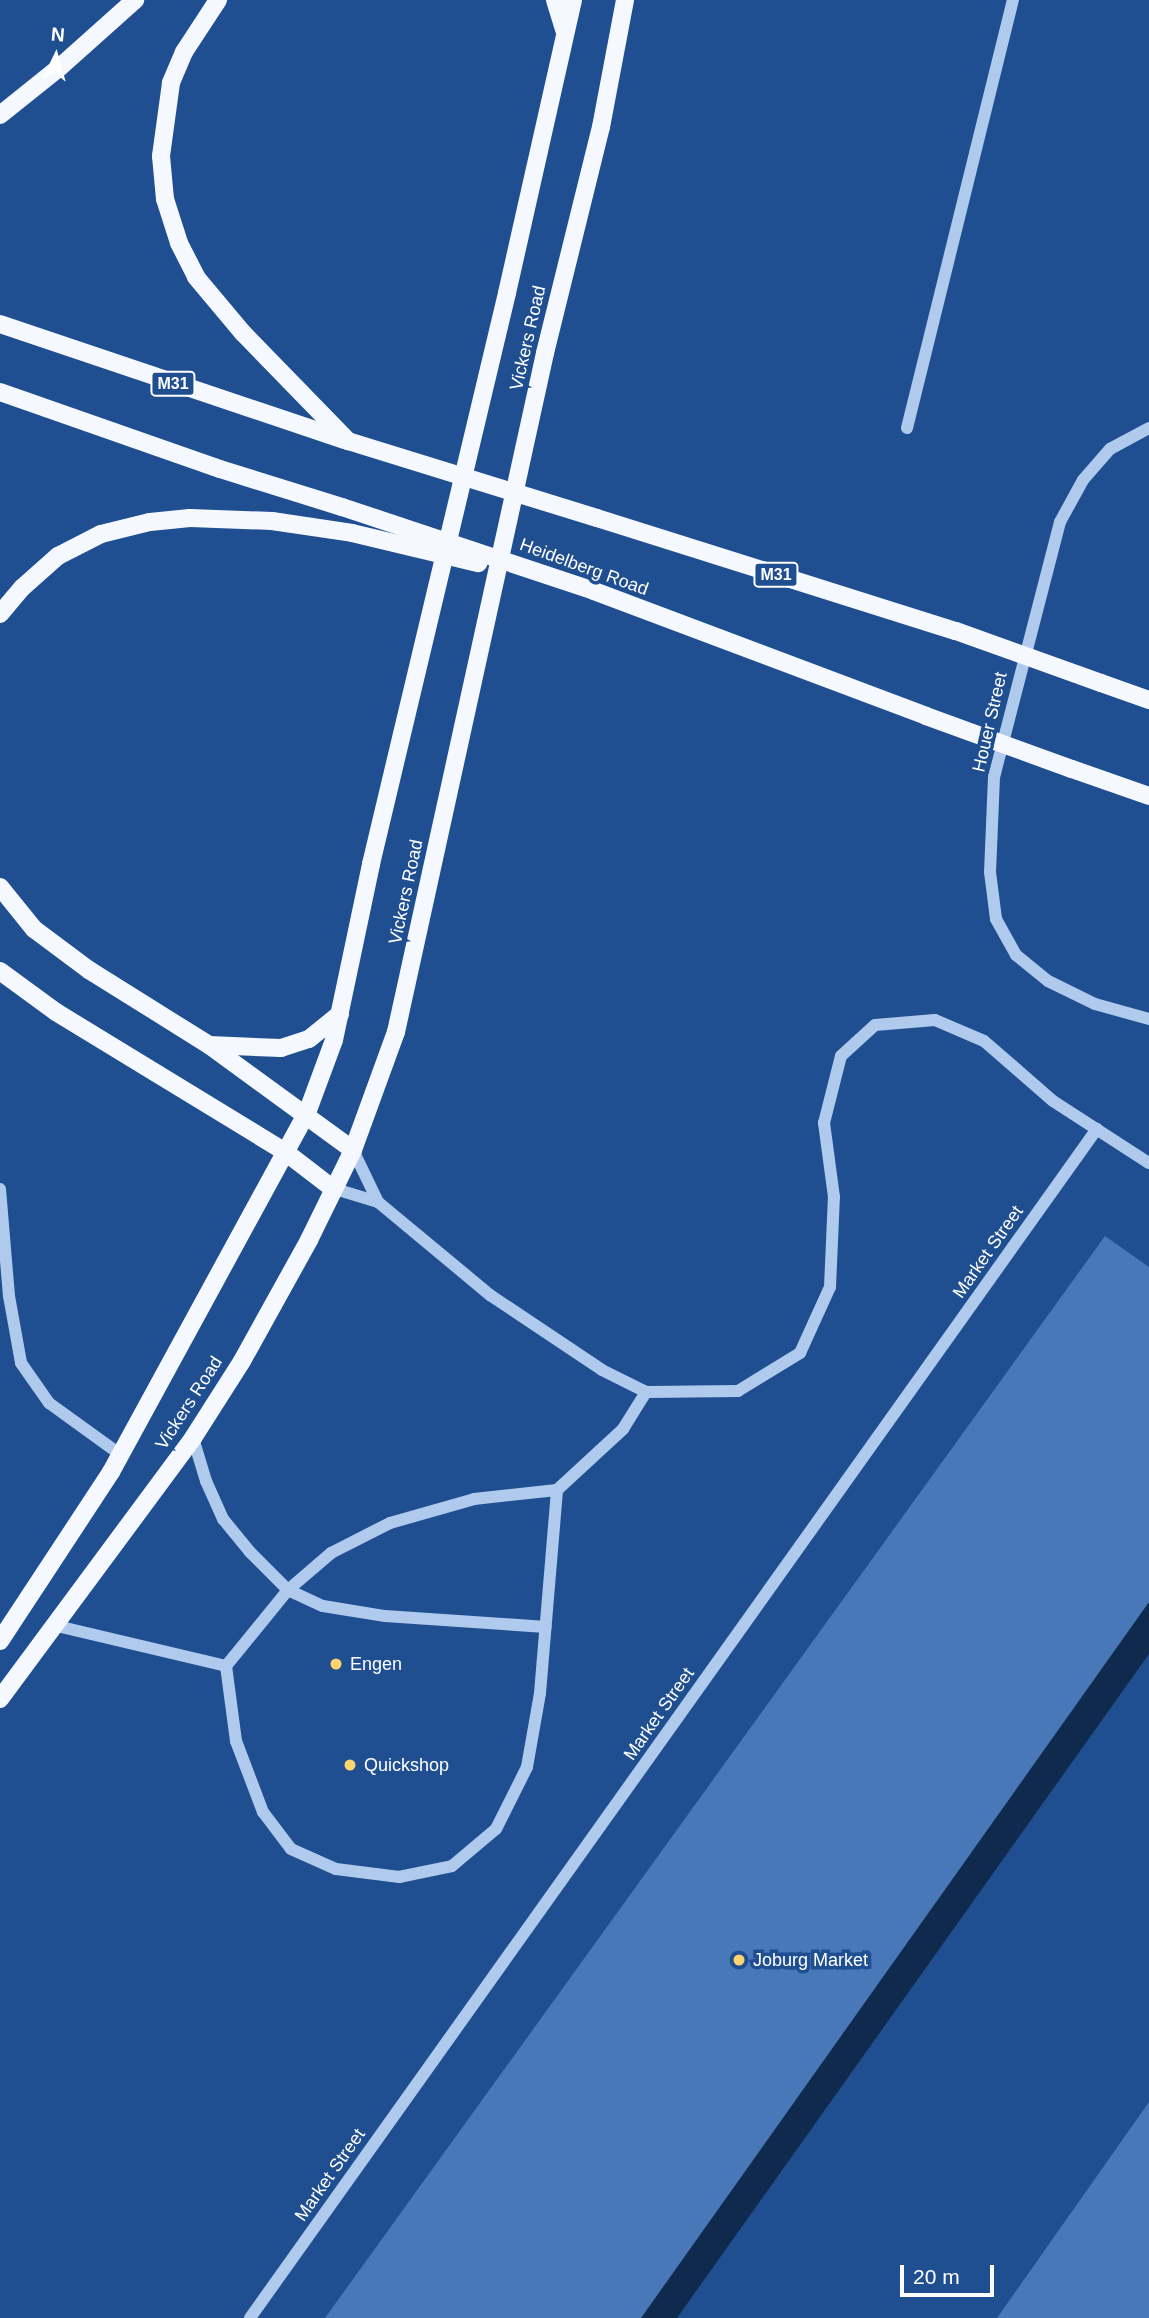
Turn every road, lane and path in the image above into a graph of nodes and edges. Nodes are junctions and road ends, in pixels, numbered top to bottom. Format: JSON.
{"nodes":[{"id":1,"x":135,"y":0,"type":"edge"},
{"id":2,"x":218,"y":0,"type":"edge"},
{"id":3,"x":555,"y":0,"type":"edge"},
{"id":4,"x":573,"y":0,"type":"edge"},
{"id":5,"x":625,"y":0,"type":"edge"},
{"id":6,"x":1013,"y":0,"type":"edge"},
{"id":7,"x":565,"y":33,"type":"junction"},
{"id":8,"x":0,"y":114,"type":"edge"},
{"id":9,"x":0,"y":324,"type":"edge"},
{"id":10,"x":0,"y":392,"type":"edge"},
{"id":11,"x":907,"y":428,"type":"dead end"},
{"id":12,"x":1149,"y":428,"type":"edge"},
{"id":13,"x":348,"y":441,"type":"junction"},
{"id":14,"x":594,"y":591,"type":"junction"},
{"id":15,"x":0,"y":614,"type":"edge"},
{"id":16,"x":1149,"y":699,"type":"edge"},
{"id":17,"x":1149,"y":796,"type":"edge"},
{"id":18,"x":0,"y":887,"type":"edge"},
{"id":19,"x":0,"y":971,"type":"edge"},
{"id":20,"x":340,"y":1014,"type":"junction"},
{"id":21,"x":1149,"y":1019,"type":"edge"},
{"id":22,"x":209,"y":1045,"type":"junction"},
{"id":23,"x":307,"y":1114,"type":"junction"},
{"id":24,"x":1097,"y":1129,"type":"junction"},
{"id":25,"x":353,"y":1150,"type":"junction"},
{"id":26,"x":284,"y":1151,"type":"junction"},
{"id":27,"x":1149,"y":1163,"type":"edge"},
{"id":28,"x":332,"y":1188,"type":"junction"},
{"id":29,"x":0,"y":1189,"type":"edge"},
{"id":30,"x":378,"y":1202,"type":"junction"},
{"id":31,"x":646,"y":1392,"type":"junction"},
{"id":32,"x":193,"y":1438,"type":"junction"},
{"id":33,"x":121,"y":1455,"type":"junction"},
{"id":34,"x":557,"y":1490,"type":"junction"},
{"id":35,"x":288,"y":1590,"type":"junction"},
{"id":36,"x":57,"y":1626,"type":"junction"},
{"id":37,"x":546,"y":1627,"type":"junction"},
{"id":38,"x":0,"y":1641,"type":"edge"},
{"id":39,"x":226,"y":1666,"type":"junction"},
{"id":40,"x":0,"y":1699,"type":"edge"},
{"id":41,"x":250,"y":2318,"type":"edge"}],
"edges":[{"from":1,"to":8,"type":"main road"},
{"from":2,"to":13,"type":"main road"},
{"from":3,"to":7,"type":"main road"},
{"from":4,"to":7,"type":"main road","name":"Vickers Road"},
{"from":5,"to":25,"type":"main road","name":"Vickers Road"},
{"from":6,"to":11,"type":"street"},
{"from":7,"to":20,"type":"main road","name":"Vickers Road"},
{"from":9,"to":13,"type":"main road","number":"M31"},
{"from":10,"to":14,"type":"main road","name":"Heidelberg Road","bridge":true},
{"from":12,"to":21,"type":"street","name":"Houer Street"},
{"from":13,"to":16,"type":"main road","number":"M31","bridge":true},
{"from":14,"to":15,"type":"main road","bridge":true},
{"from":14,"to":17,"type":"main road","name":"Heidelberg Road","bridge":true},
{"from":18,"to":22,"type":"main road"},
{"from":19,"to":26,"type":"main road"},
{"from":20,"to":22,"type":"main road"},
{"from":20,"to":23,"type":"main road","name":"Vickers Road"},
{"from":22,"to":23,"type":"main road"},
{"from":23,"to":25,"type":"main road"},
{"from":23,"to":26,"type":"main road","name":"Vickers Road"},
{"from":24,"to":27,"type":"street"},
{"from":24,"to":31,"type":"street"},
{"from":24,"to":41,"type":"street","name":"Market Street"},
{"from":25,"to":28,"type":"main road","name":"Vickers Road"},
{"from":25,"to":30,"type":"street"},
{"from":26,"to":28,"type":"main road"},
{"from":26,"to":33,"type":"main road","name":"Vickers Road"},
{"from":28,"to":30,"type":"street"},
{"from":28,"to":32,"type":"main road","name":"Vickers Road"},
{"from":29,"to":33,"type":"street"},
{"from":30,"to":31,"type":"street"},
{"from":31,"to":34,"type":"street"},
{"from":32,"to":35,"type":"street"},
{"from":32,"to":36,"type":"main road","name":"Vickers Road"},
{"from":33,"to":38,"type":"main road","name":"Vickers Road"},
{"from":34,"to":35,"type":"street"},
{"from":34,"to":37,"type":"street"},
{"from":35,"to":37,"type":"street"},
{"from":35,"to":39,"type":"street"},
{"from":36,"to":39,"type":"street"},
{"from":36,"to":40,"type":"main road","name":"Vickers Road"},
{"from":37,"to":39,"type":"street"}]}
